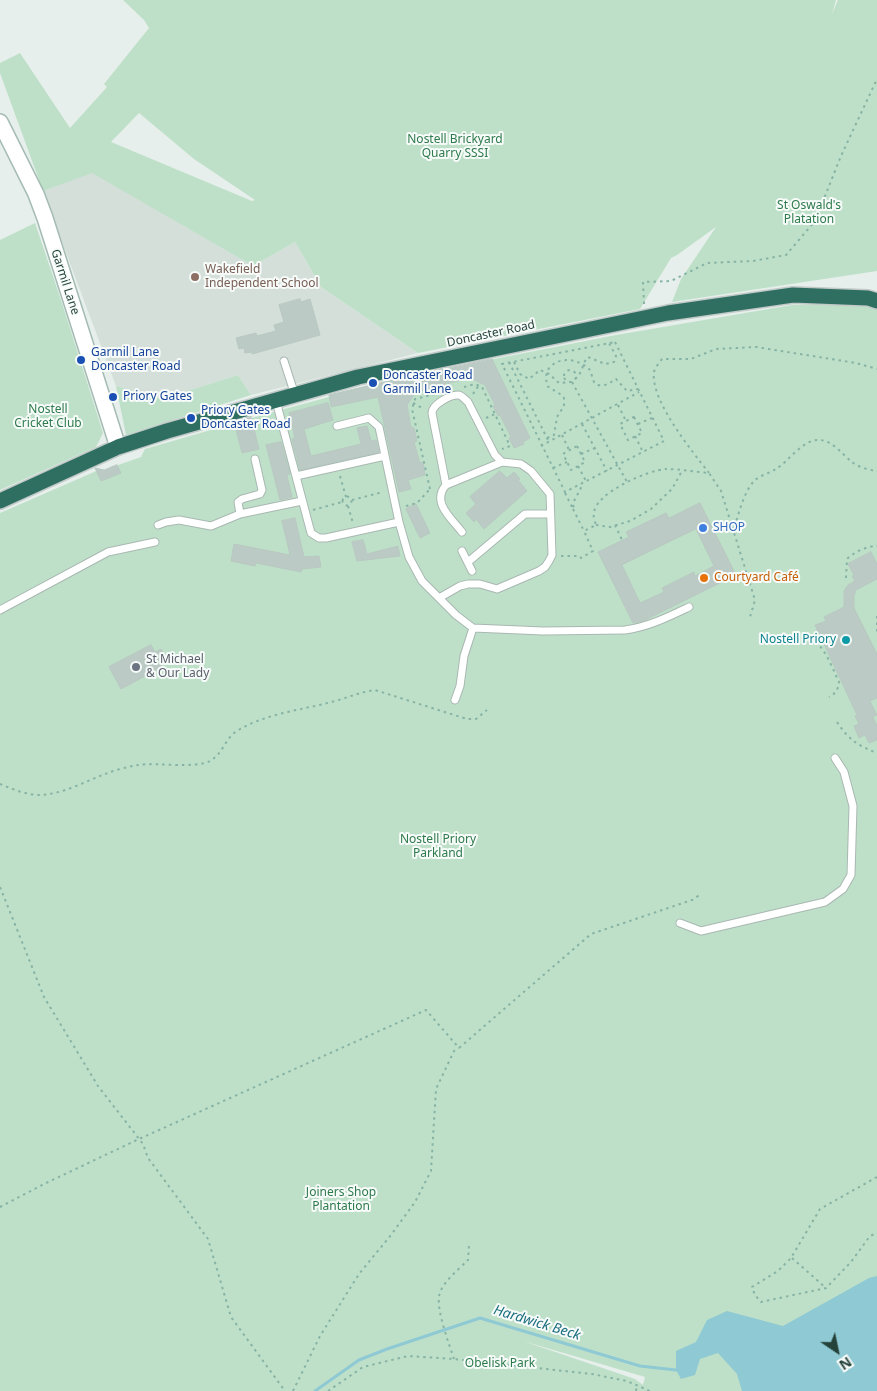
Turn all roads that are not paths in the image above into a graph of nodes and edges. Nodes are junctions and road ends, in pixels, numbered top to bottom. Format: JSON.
{"nodes":[{"id":1,"x":0,"y":122,"type":"edge"},
{"id":2,"x":877,"y":301,"type":"edge"},
{"id":3,"x":284,"y":361,"type":"dead end"},
{"id":4,"x":295,"y":395,"type":"junction"},
{"id":5,"x":276,"y":401,"type":"junction"},
{"id":6,"x":337,"y":426,"type":"dead end"},
{"id":7,"x":118,"y":447,"type":"junction"},
{"id":8,"x":386,"y":456,"type":"junction"},
{"id":9,"x":255,"y":459,"type":"dead end"},
{"id":10,"x":502,"y":462,"type":"junction"},
{"id":11,"x":296,"y":476,"type":"junction"},
{"id":12,"x":446,"y":485,"type":"junction"},
{"id":13,"x":0,"y":501,"type":"edge"},
{"id":14,"x":302,"y":501,"type":"junction"},
{"id":15,"x":240,"y":514,"type":"junction"},
{"id":16,"x":550,"y":514,"type":"junction"},
{"id":17,"x":399,"y":522,"type":"junction"},
{"id":18,"x":158,"y":525,"type":"dead end"},
{"id":19,"x":462,"y":532,"type":"dead end"},
{"id":20,"x":155,"y":542,"type":"dead end"},
{"id":21,"x":462,"y":551,"type":"dead end"},
{"id":22,"x":468,"y":562,"type":"junction"},
{"id":23,"x":472,"y":571,"type":"dead end"},
{"id":24,"x":439,"y":598,"type":"junction"},
{"id":25,"x":689,"y":607,"type":"dead end"},
{"id":26,"x":0,"y":610,"type":"edge"},
{"id":27,"x":473,"y":628,"type":"junction"},
{"id":28,"x":455,"y":700,"type":"dead end"},
{"id":29,"x":835,"y":758,"type":"dead end"},
{"id":30,"x":680,"y":923,"type":"dead end"}],
"edges":[{"from":1,"to":7,"type":"main road","name":"Garmil Lane"},
{"from":2,"to":4,"type":"highway","name":"Doncaster Road"},
{"from":3,"to":4,"type":"lane"},
{"from":4,"to":5,"type":"highway","name":"Doncaster Road"},
{"from":5,"to":7,"type":"highway","name":"Doncaster Road"},
{"from":5,"to":11,"type":"lane"},
{"from":6,"to":8,"type":"lane"},
{"from":7,"to":13,"type":"highway","name":"Doncaster Road"},
{"from":8,"to":11,"type":"lane"},
{"from":8,"to":17,"type":"lane"},
{"from":9,"to":15,"type":"lane"},
{"from":10,"to":12,"type":"lane"},
{"from":10,"to":12,"type":"lane"},
{"from":10,"to":16,"type":"lane"},
{"from":11,"to":14,"type":"lane"},
{"from":12,"to":19,"type":"lane"},
{"from":14,"to":15,"type":"lane"},
{"from":14,"to":17,"type":"lane"},
{"from":15,"to":18,"type":"lane"},
{"from":16,"to":22,"type":"lane"},
{"from":16,"to":24,"type":"lane"},
{"from":17,"to":24,"type":"lane"},
{"from":20,"to":26,"type":"lane"},
{"from":21,"to":22,"type":"lane"},
{"from":22,"to":23,"type":"lane"},
{"from":24,"to":27,"type":"lane"},
{"from":25,"to":27,"type":"lane"},
{"from":27,"to":28,"type":"lane"},
{"from":29,"to":30,"type":"lane"}]}
